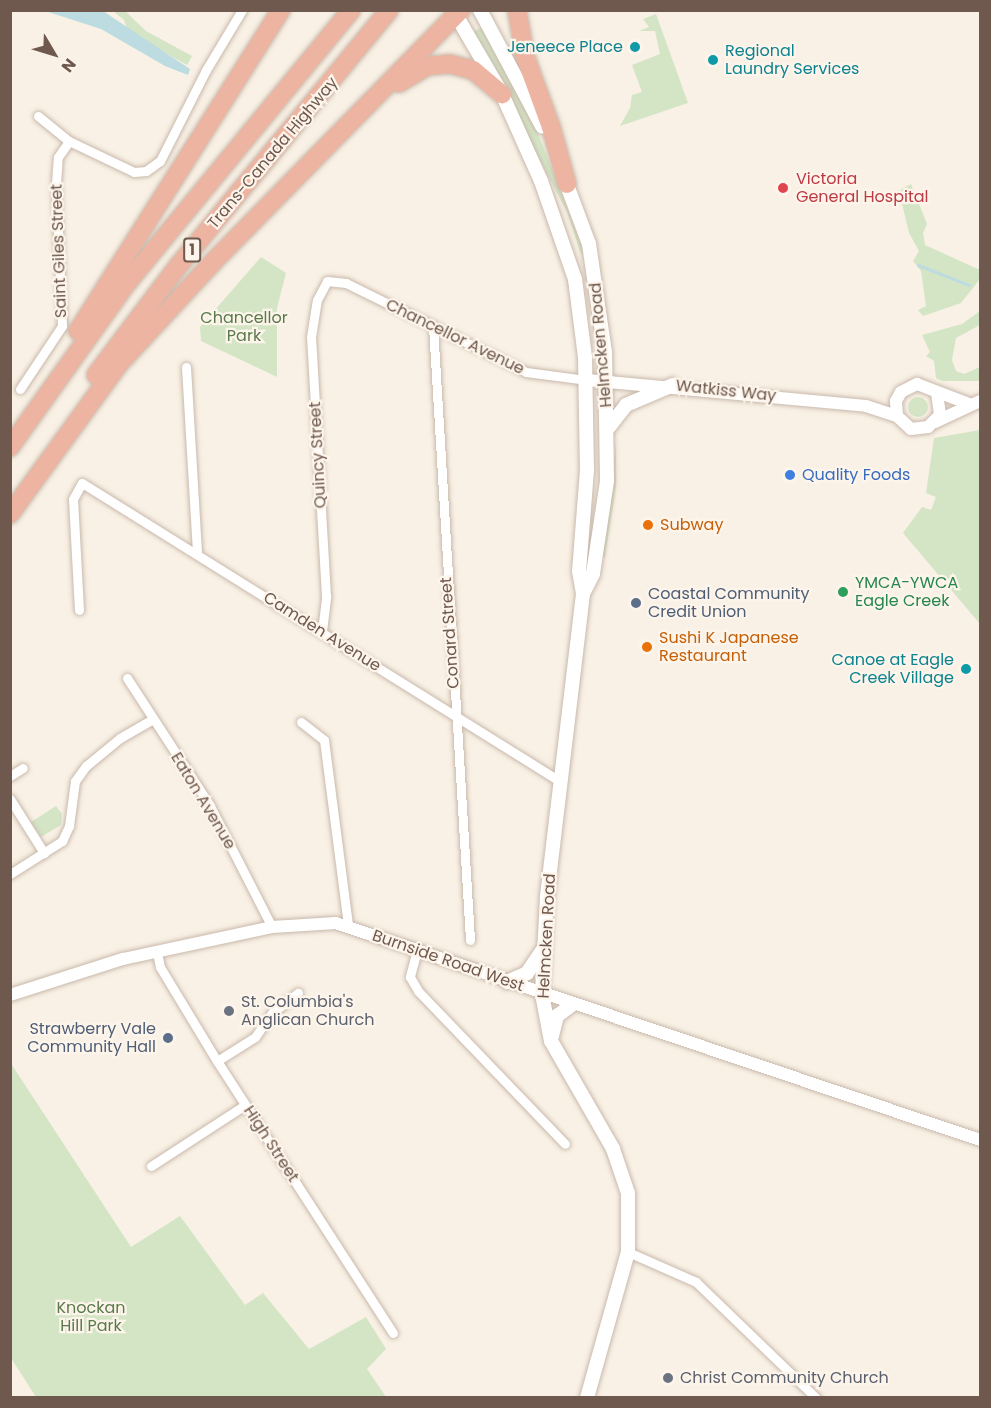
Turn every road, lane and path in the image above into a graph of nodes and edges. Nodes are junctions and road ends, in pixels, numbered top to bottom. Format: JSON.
{"nodes":[{"id":1,"x":242,"y":10,"type":"edge"},
{"id":2,"x":281,"y":10,"type":"edge"},
{"id":3,"x":351,"y":10,"type":"edge"},
{"id":4,"x":389,"y":10,"type":"edge"},
{"id":5,"x":480,"y":10,"type":"edge"},
{"id":6,"x":517,"y":10,"type":"edge"},
{"id":7,"x":457,"y":12,"type":"edge"},
{"id":8,"x":502,"y":94,"type":"junction"},
{"id":9,"x":38,"y":116,"type":"dead end"},
{"id":10,"x":352,"y":123,"type":"junction"},
{"id":11,"x":69,"y":141,"type":"junction"},
{"id":12,"x":567,"y":184,"type":"junction"},
{"id":13,"x":327,"y":281,"type":"joint"},
{"id":14,"x":433,"y":326,"type":"junction"},
{"id":15,"x":186,"y":367,"type":"dead end"},
{"id":16,"x":587,"y":380,"type":"junction"},
{"id":17,"x":606,"y":381,"type":"junction"},
{"id":18,"x":673,"y":385,"type":"junction"},
{"id":19,"x":20,"y":389,"type":"dead end"},
{"id":20,"x":937,"y":393,"type":"junction"},
{"id":21,"x":896,"y":401,"type":"junction"},
{"id":22,"x":975,"y":402,"type":"edge"},
{"id":23,"x":866,"y":406,"type":"junction"},
{"id":24,"x":897,"y":416,"type":"junction"},
{"id":25,"x":935,"y":422,"type":"junction"},
{"id":26,"x":608,"y":429,"type":"junction"},
{"id":27,"x":10,"y":434,"type":"edge"},
{"id":28,"x":10,"y":447,"type":"edge"},
{"id":29,"x":10,"y":500,"type":"edge"},
{"id":30,"x":10,"y":514,"type":"edge"},
{"id":31,"x":196,"y":554,"type":"junction"},
{"id":32,"x":583,"y":594,"type":"junction"},
{"id":33,"x":79,"y":610,"type":"dead end"},
{"id":34,"x":322,"y":631,"type":"junction"},
{"id":35,"x":127,"y":678,"type":"dead end"},
{"id":36,"x":455,"y":717,"type":"junction"},
{"id":37,"x":153,"y":719,"type":"junction"},
{"id":38,"x":301,"y":722,"type":"dead end"},
{"id":39,"x":22,"y":768,"type":"dead end"},
{"id":40,"x":10,"y":776,"type":"edge"},
{"id":41,"x":561,"y":782,"type":"junction"},
{"id":42,"x":10,"y":799,"type":"edge"},
{"id":43,"x":44,"y":853,"type":"junction"},
{"id":44,"x":10,"y":874,"type":"edge"},
{"id":45,"x":348,"y":926,"type":"junction"},
{"id":46,"x":272,"y":927,"type":"junction"},
{"id":47,"x":470,"y":940,"type":"dead end"},
{"id":48,"x":543,"y":949,"type":"junction"},
{"id":49,"x":417,"y":950,"type":"junction"},
{"id":50,"x":157,"y":952,"type":"junction"},
{"id":51,"x":507,"y":982,"type":"junction"},
{"id":52,"x":298,"y":993,"type":"dead end"},
{"id":53,"x":542,"y":994,"type":"junction"},
{"id":54,"x":10,"y":995,"type":"edge"},
{"id":55,"x":573,"y":1004,"type":"junction"},
{"id":56,"x":551,"y":1041,"type":"junction"},
{"id":57,"x":217,"y":1061,"type":"junction"},
{"id":58,"x":245,"y":1105,"type":"junction"},
{"id":59,"x":981,"y":1140,"type":"edge"},
{"id":60,"x":565,"y":1144,"type":"dead end"},
{"id":61,"x":151,"y":1166,"type":"dead end"},
{"id":62,"x":628,"y":1252,"type":"junction"},
{"id":63,"x":393,"y":1333,"type":"dead end"},
{"id":64,"x":587,"y":1398,"type":"edge"},
{"id":65,"x":816,"y":1398,"type":"edge"}],
"edges":[{"from":1,"to":11,"type":"street"},
{"from":2,"to":27,"type":"highway"},
{"from":3,"to":28,"type":"highway","name":"Trans-Canada Highway","number":"1"},
{"from":4,"to":29,"type":"highway","name":"Trans-Canada Highway","number":"1"},
{"from":5,"to":12,"type":"main road","name":"Helmcken Road"},
{"from":6,"to":12,"type":"highway"},
{"from":7,"to":8,"type":"main road","name":"Helmcken Road"},
{"from":7,"to":10,"type":"highway"},
{"from":8,"to":10,"type":"highway"},
{"from":8,"to":16,"type":"main road","name":"Helmcken Road"},
{"from":9,"to":11,"type":"street"},
{"from":10,"to":30,"type":"highway"},
{"from":11,"to":19,"type":"street","name":"Saint Giles Street"},
{"from":12,"to":17,"type":"main road","name":"Helmcken Road"},
{"from":13,"to":14,"type":"street","name":"Chancellor Avenue"},
{"from":13,"to":34,"type":"street","name":"Quincy Street"},
{"from":14,"to":16,"type":"street","name":"Chancellor Avenue"},
{"from":14,"to":36,"type":"street","name":"Conard Street"},
{"from":15,"to":31,"type":"street"},
{"from":16,"to":17,"type":"street","name":"Watkiss Way"},
{"from":16,"to":32,"type":"main road","name":"Helmcken Road"},
{"from":17,"to":18,"type":"street","name":"Watkiss Way"},
{"from":17,"to":26,"type":"main road","name":"Helmcken Road"},
{"from":18,"to":23,"type":"street","name":"Watkiss Way"},
{"from":18,"to":26,"type":"main road"},
{"from":20,"to":21,"type":"street"},
{"from":20,"to":22,"type":"street"},
{"from":20,"to":25,"type":"street"},
{"from":21,"to":23,"type":"street","name":"Watkiss Way"},
{"from":21,"to":24,"type":"street"},
{"from":22,"to":25,"type":"street"},
{"from":23,"to":24,"type":"street","name":"Watkiss Way"},
{"from":24,"to":25,"type":"street"},
{"from":26,"to":32,"type":"main road","name":"Helmcken Road"},
{"from":31,"to":33,"type":"street","name":"Camden Avenue"},
{"from":31,"to":34,"type":"street","name":"Camden Avenue"},
{"from":32,"to":41,"type":"main road","name":"Helmcken Road"},
{"from":34,"to":36,"type":"street","name":"Camden Avenue"},
{"from":35,"to":37,"type":"street","name":"Eaton Avenue"},
{"from":36,"to":41,"type":"street","name":"Camden Avenue"},
{"from":36,"to":47,"type":"street","name":"Conard Street"},
{"from":37,"to":43,"type":"street"},
{"from":37,"to":46,"type":"street","name":"Eaton Avenue"},
{"from":38,"to":45,"type":"street"},
{"from":39,"to":40,"type":"street"},
{"from":41,"to":48,"type":"main road","name":"Helmcken Road"},
{"from":42,"to":43,"type":"street"},
{"from":43,"to":44,"type":"street"},
{"from":45,"to":46,"type":"street","name":"Burnside Road West"},
{"from":45,"to":49,"type":"street","name":"Burnside Road West"},
{"from":46,"to":50,"type":"street","name":"Burnside Road West"},
{"from":48,"to":51,"type":"main road"},
{"from":48,"to":53,"type":"main road","name":"Helmcken Road"},
{"from":49,"to":51,"type":"street","name":"Burnside Road West"},
{"from":49,"to":60,"type":"street"},
{"from":50,"to":54,"type":"street","name":"Burnside Road West"},
{"from":50,"to":57,"type":"street","name":"High Street"},
{"from":51,"to":53,"type":"street","name":"Burnside Road West"},
{"from":52,"to":57,"type":"street"},
{"from":53,"to":55,"type":"street","name":"Burnside Road West"},
{"from":53,"to":56,"type":"main road","name":"Helmcken Road"},
{"from":55,"to":56,"type":"main road"},
{"from":55,"to":59,"type":"street","name":"Burnside Road West"},
{"from":56,"to":62,"type":"main road","name":"Helmcken Road"},
{"from":57,"to":58,"type":"street","name":"High Street"},
{"from":58,"to":61,"type":"street"},
{"from":58,"to":63,"type":"street","name":"High Street"},
{"from":62,"to":64,"type":"main road","name":"Helmcken Road"},
{"from":62,"to":65,"type":"street"}]}
